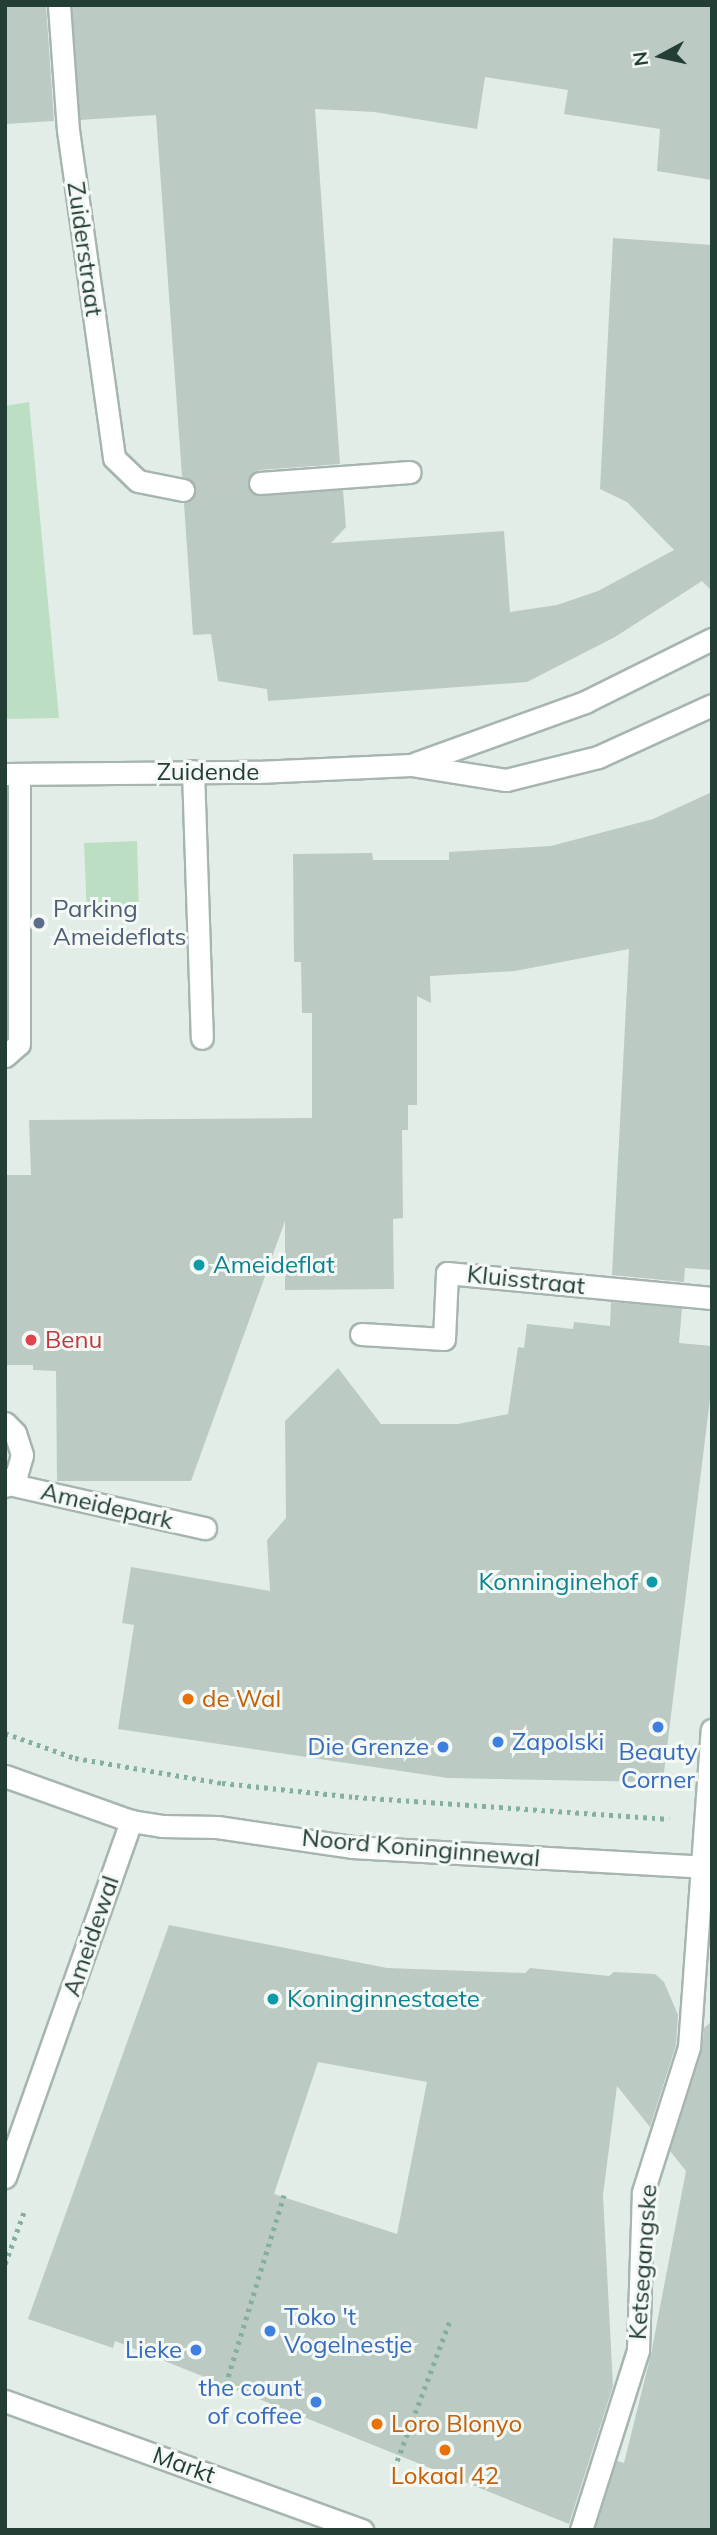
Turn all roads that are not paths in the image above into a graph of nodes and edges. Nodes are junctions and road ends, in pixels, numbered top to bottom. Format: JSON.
{"nodes":[{"id":1,"x":59,"y":5,"type":"edge"},
{"id":2,"x":410,"y":472,"type":"dead end"},
{"id":3,"x":260,"y":484,"type":"tunnel mouth"},
{"id":4,"x":183,"y":490,"type":"tunnel mouth"},
{"id":5,"x":710,"y":644,"type":"edge"},
{"id":6,"x":712,"y":705,"type":"edge"},
{"id":7,"x":411,"y":765,"type":"junction"},
{"id":8,"x":194,"y":772,"type":"junction"},
{"id":9,"x":12,"y":774,"type":"edge"},
{"id":10,"x":202,"y":1038,"type":"dead end"},
{"id":11,"x":5,"y":1056,"type":"edge"},
{"id":12,"x":712,"y":1298,"type":"edge"},
{"id":13,"x":361,"y":1334,"type":"dead end"},
{"id":14,"x":5,"y":1423,"type":"edge"},
{"id":15,"x":7,"y":1485,"type":"edge"},
{"id":16,"x":205,"y":1528,"type":"dead end"},
{"id":17,"x":712,"y":1730,"type":"edge"},
{"id":18,"x":5,"y":1776,"type":"edge"},
{"id":19,"x":131,"y":1821,"type":"junction"},
{"id":20,"x":707,"y":1867,"type":"edge"},
{"id":21,"x":5,"y":2177,"type":"edge"},
{"id":22,"x":5,"y":2401,"type":"edge"},
{"id":23,"x":362,"y":2530,"type":"edge"},
{"id":24,"x":581,"y":2530,"type":"edge"}],
"edges":[{"from":1,"to":4,"type":"street","name":"Zuiderstraat"},
{"from":2,"to":3,"type":"street"},
{"from":5,"to":7,"type":"street","name":"Zuidende"},
{"from":6,"to":7,"type":"street","name":"Zuidende"},
{"from":7,"to":8,"type":"street","name":"Zuidende"},
{"from":8,"to":9,"type":"street","name":"Zuidende"},
{"from":8,"to":10,"type":"street"},
{"from":9,"to":11,"type":"street"},
{"from":12,"to":13,"type":"street","name":"Kluisstraat"},
{"from":14,"to":15,"type":"street","name":"Ameidepark"},
{"from":15,"to":16,"type":"street","name":"Ameidepark"},
{"from":17,"to":20,"type":"street"},
{"from":18,"to":19,"type":"street"},
{"from":19,"to":20,"type":"street","name":"Noord Koninginnewal"},
{"from":19,"to":21,"type":"street","name":"Ameidewal"},
{"from":20,"to":24,"type":"street","name":"Ketsegangske"},
{"from":22,"to":23,"type":"street","name":"Markt"}]}
